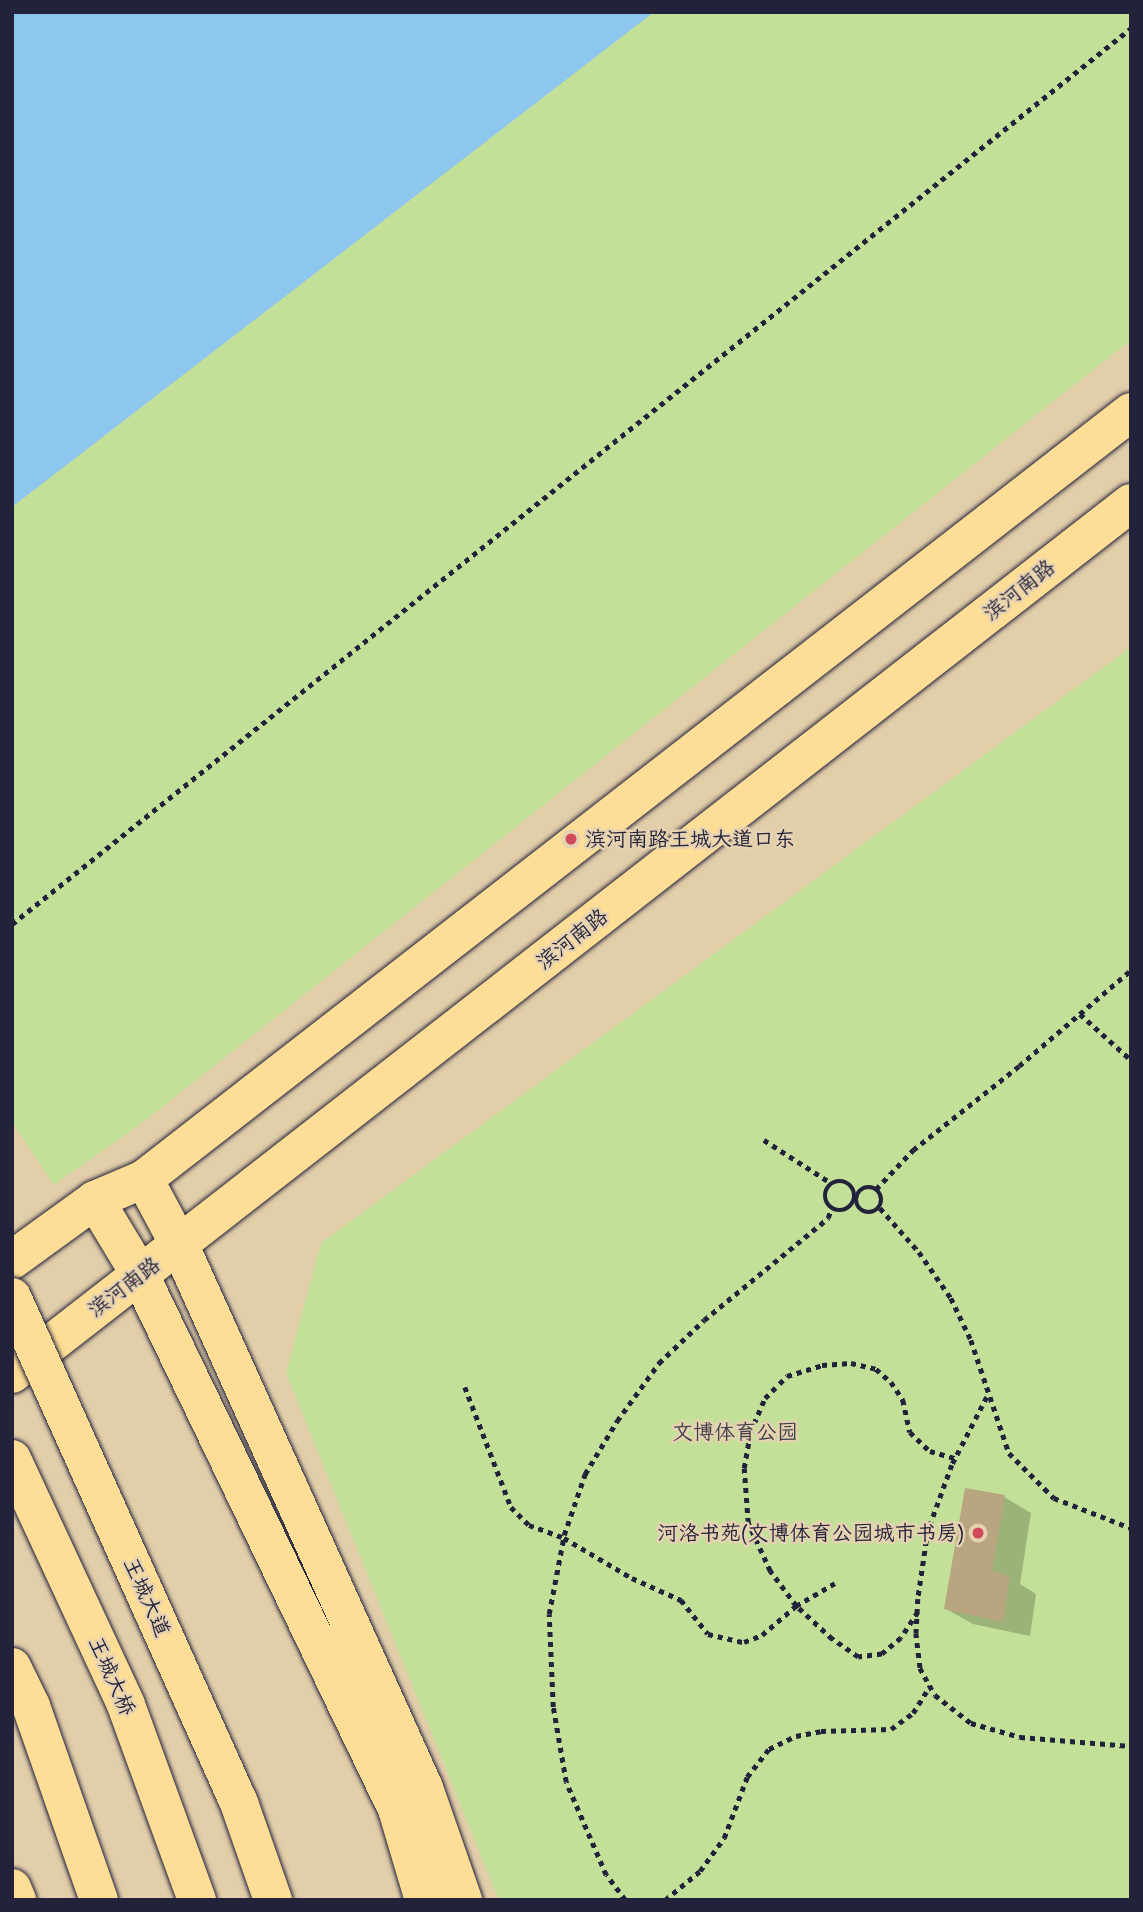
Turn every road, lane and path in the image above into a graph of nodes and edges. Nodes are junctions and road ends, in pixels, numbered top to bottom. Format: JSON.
{"nodes":[{"id":1,"x":1131,"y":28,"type":"edge"},
{"id":2,"x":1131,"y":412,"type":"edge"},
{"id":3,"x":1131,"y":503,"type":"edge"},
{"id":4,"x":12,"y":924,"type":"edge"},
{"id":5,"x":1131,"y":970,"type":"edge"},
{"id":6,"x":1080,"y":1014,"type":"junction"},
{"id":7,"x":1131,"y":1060,"type":"edge"},
{"id":8,"x":764,"y":1140,"type":"dead end"},
{"id":9,"x":144,"y":1178,"type":"junction"},
{"id":10,"x":831,"y":1183,"type":"junction"},
{"id":11,"x":876,"y":1189,"type":"junction"},
{"id":12,"x":855,"y":1198,"type":"junction"},
{"id":13,"x":95,"y":1200,"type":"junction"},
{"id":14,"x":880,"y":1208,"type":"junction"},
{"id":15,"x":831,"y":1209,"type":"junction"},
{"id":16,"x":180,"y":1245,"type":"junction"},
{"id":17,"x":12,"y":1260,"type":"edge"},
{"id":18,"x":139,"y":1273,"type":"junction"},
{"id":19,"x":12,"y":1297,"type":"edge"},
{"id":20,"x":12,"y":1374,"type":"edge"},
{"id":21,"x":465,"y":1387,"type":"dead end"},
{"id":22,"x":987,"y":1397,"type":"junction"},
{"id":23,"x":955,"y":1458,"type":"junction"},
{"id":24,"x":12,"y":1459,"type":"edge"},
{"id":25,"x":1131,"y":1528,"type":"edge"},
{"id":26,"x":564,"y":1538,"type":"junction"},
{"id":27,"x":835,"y":1583,"type":"dead end"},
{"id":28,"x":796,"y":1606,"type":"junction"},
{"id":29,"x":918,"y":1612,"type":"junction"},
{"id":30,"x":12,"y":1667,"type":"edge"},
{"id":31,"x":930,"y":1686,"type":"junction"},
{"id":32,"x":1131,"y":1746,"type":"edge"},
{"id":33,"x":12,"y":1888,"type":"edge"},
{"id":34,"x":17,"y":1900,"type":"edge"},
{"id":35,"x":99,"y":1900,"type":"edge"},
{"id":36,"x":197,"y":1900,"type":"edge"},
{"id":37,"x":273,"y":1900,"type":"edge"},
{"id":38,"x":424,"y":1900,"type":"edge"},
{"id":39,"x":463,"y":1900,"type":"edge"},
{"id":40,"x":625,"y":1900,"type":"edge"},
{"id":41,"x":665,"y":1900,"type":"edge"}],
"edges":[{"from":1,"to":4,"type":"path"},
{"from":2,"to":9,"type":"main road"},
{"from":3,"to":16,"type":"main road","name":"滨河南路"},
{"from":5,"to":6,"type":"path"},
{"from":6,"to":7,"type":"path"},
{"from":6,"to":11,"type":"path"},
{"from":8,"to":10,"type":"path"},
{"from":9,"to":13,"type":"main road"},
{"from":9,"to":16,"type":"main road"},
{"from":10,"to":12,"type":"path"},
{"from":10,"to":15,"type":"path"},
{"from":11,"to":12,"type":"path"},
{"from":11,"to":14,"type":"path"},
{"from":12,"to":14,"type":"path"},
{"from":12,"to":15,"type":"path"},
{"from":13,"to":17,"type":"main road"},
{"from":13,"to":18,"type":"main road"},
{"from":14,"to":22,"type":"path"},
{"from":15,"to":26,"type":"path"},
{"from":16,"to":18,"type":"main road","name":"滨河南路"},
{"from":16,"to":39,"type":"main road"},
{"from":18,"to":20,"type":"main road","name":"滨河南路"},
{"from":18,"to":38,"type":"main road"},
{"from":19,"to":37,"type":"main road","name":"王城大道","bridge":true},
{"from":21,"to":26,"type":"path"},
{"from":22,"to":23,"type":"path"},
{"from":22,"to":25,"type":"path"},
{"from":23,"to":28,"type":"path"},
{"from":23,"to":29,"type":"path"},
{"from":24,"to":36,"type":"main road","name":"王城大桥"},
{"from":26,"to":28,"type":"path"},
{"from":26,"to":40,"type":"path"},
{"from":27,"to":28,"type":"path"},
{"from":28,"to":29,"type":"path"},
{"from":29,"to":31,"type":"path"},
{"from":30,"to":35,"type":"main road"},
{"from":31,"to":32,"type":"path"},
{"from":31,"to":41,"type":"path"},
{"from":33,"to":34,"type":"main road"}]}
